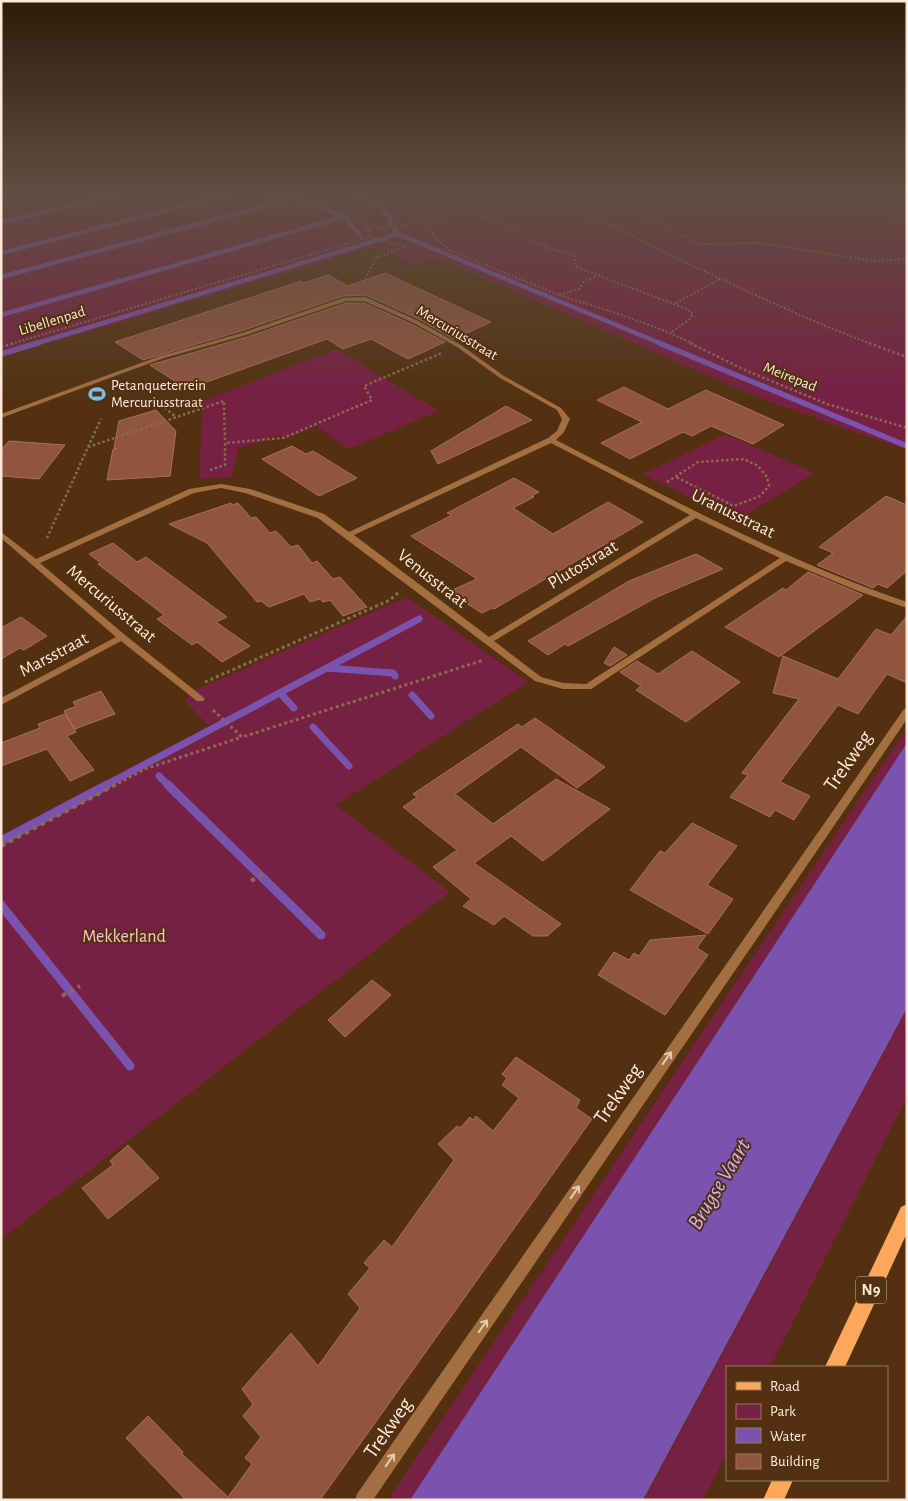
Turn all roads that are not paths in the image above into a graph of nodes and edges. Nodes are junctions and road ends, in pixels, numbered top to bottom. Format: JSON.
{"nodes":[{"id":1,"x":1,"y":416,"type":"edge"},
{"id":2,"x":551,"y":440,"type":"junction"},
{"id":3,"x":695,"y":515,"type":"junction"},
{"id":4,"x":1,"y":534,"type":"edge"},
{"id":5,"x":348,"y":534,"type":"junction"},
{"id":6,"x":786,"y":558,"type":"junction"},
{"id":7,"x":36,"y":562,"type":"junction"},
{"id":8,"x":907,"y":605,"type":"edge"},
{"id":9,"x":122,"y":637,"type":"junction"},
{"id":10,"x":487,"y":642,"type":"junction"},
{"id":11,"x":200,"y":699,"type":"dead end"},
{"id":12,"x":1,"y":702,"type":"edge"},
{"id":13,"x":907,"y":711,"type":"edge"},
{"id":14,"x":907,"y":1213,"type":"edge"},
{"id":15,"x":835,"y":1366,"type":"edge"},
{"id":16,"x":782,"y":1481,"type":"edge"},
{"id":17,"x":363,"y":1500,"type":"edge"},
{"id":18,"x":773,"y":1500,"type":"edge"}],
"edges":[{"from":1,"to":2,"type":"street","name":"Mercuriusstraat"},
{"from":2,"to":3,"type":"street","name":"Uranusstraat"},
{"from":2,"to":5,"type":"street","name":"Mercuriusstraat"},
{"from":3,"to":6,"type":"street","name":"Uranusstraat"},
{"from":3,"to":10,"type":"street","name":"Plutostraat"},
{"from":4,"to":7,"type":"street","name":"Mercuriusstraat"},
{"from":5,"to":7,"type":"street","name":"Venusstraat"},
{"from":5,"to":10,"type":"street","name":"Venusstraat"},
{"from":6,"to":8,"type":"street","name":"Uranusstraat"},
{"from":6,"to":10,"type":"street","name":"Venusstraat"},
{"from":7,"to":9,"type":"street","name":"Mercuriusstraat"},
{"from":9,"to":11,"type":"street","name":"Mercuriusstraat"},
{"from":9,"to":12,"type":"street","name":"Marsstraat"},
{"from":17,"to":13,"type":"street","name":"Trekweg","one_way":true},
{"from":14,"to":15,"type":"main road","number":"N9"},
{"from":16,"to":18,"type":"main road"}]}
